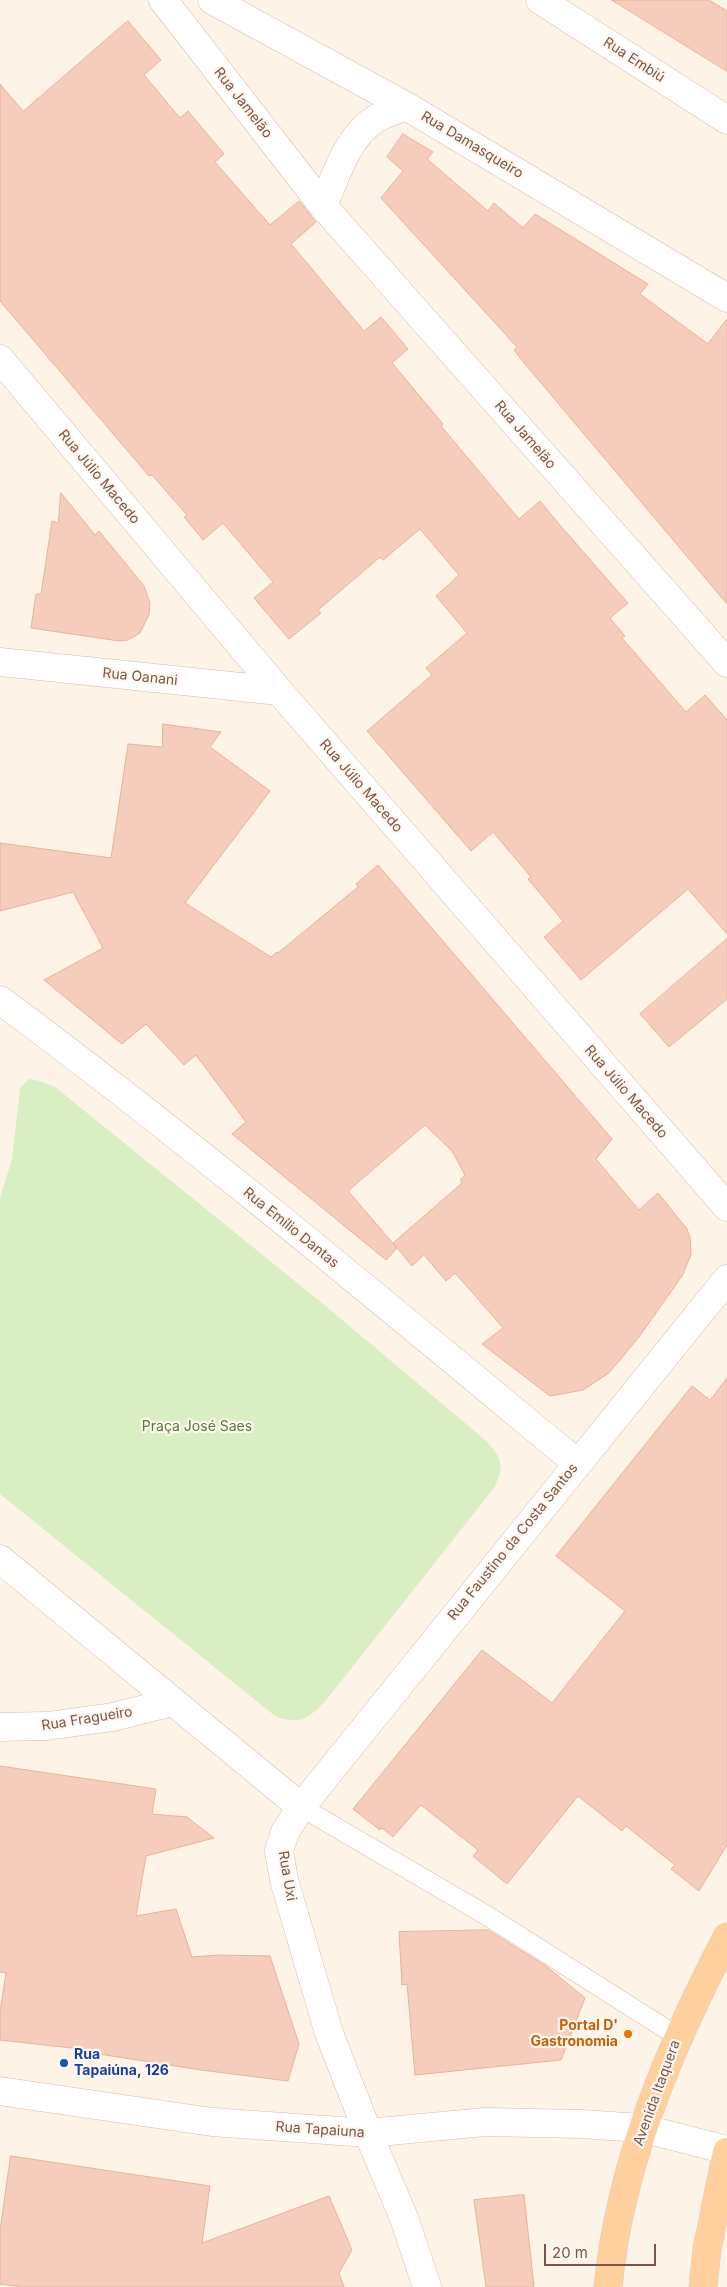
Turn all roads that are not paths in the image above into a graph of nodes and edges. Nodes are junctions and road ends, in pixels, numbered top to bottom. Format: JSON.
{"nodes":[{"id":1,"x":163,"y":0,"type":"edge"},
{"id":2,"x":212,"y":0,"type":"edge"},
{"id":3,"x":540,"y":0,"type":"edge"},
{"id":4,"x":406,"y":106,"type":"junction"},
{"id":5,"x":727,"y":120,"type":"edge"},
{"id":6,"x":323,"y":206,"type":"junction"},
{"id":7,"x":727,"y":298,"type":"edge"},
{"id":8,"x":0,"y":360,"type":"edge"},
{"id":9,"x":0,"y":662,"type":"edge"},
{"id":10,"x":727,"y":663,"type":"edge"},
{"id":11,"x":279,"y":691,"type":"junction"},
{"id":12,"x":0,"y":1000,"type":"edge"},
{"id":13,"x":727,"y":1207,"type":"edge"},
{"id":14,"x":727,"y":1279,"type":"edge"},
{"id":15,"x":577,"y":1463,"type":"junction"},
{"id":16,"x":0,"y":1558,"type":"edge"},
{"id":17,"x":172,"y":1702,"type":"junction"},
{"id":18,"x":0,"y":1727,"type":"edge"},
{"id":19,"x":301,"y":1807,"type":"junction"},
{"id":20,"x":727,"y":1937,"type":"edge"},
{"id":21,"x":678,"y":2036,"type":"junction"},
{"id":22,"x":0,"y":2091,"type":"edge"},
{"id":23,"x":641,"y":2128,"type":"junction"},
{"id":24,"x":368,"y":2133,"type":"junction"},
{"id":25,"x":727,"y":2151,"type":"edge"},
{"id":26,"x":427,"y":2287,"type":"edge"},
{"id":27,"x":608,"y":2287,"type":"edge"},
{"id":28,"x":703,"y":2287,"type":"edge"}],
"edges":[{"from":1,"to":6,"type":"street","name":"Rua Jamelão"},
{"from":2,"to":4,"type":"street","name":"Rua Damasqueiro"},
{"from":3,"to":5,"type":"street","name":"Rua Embiú"},
{"from":4,"to":6,"type":"street"},
{"from":4,"to":7,"type":"street","name":"Rua Damasqueiro"},
{"from":6,"to":10,"type":"street","name":"Rua Jamelão"},
{"from":8,"to":11,"type":"street","name":"Rua Júlio Macedo"},
{"from":9,"to":11,"type":"street","name":"Rua Oanani"},
{"from":11,"to":13,"type":"street","name":"Rua Júlio Macedo"},
{"from":12,"to":15,"type":"street","name":"Rua Emílio Dantas"},
{"from":14,"to":15,"type":"street","name":"Rua Faustino da Costa Santos"},
{"from":15,"to":19,"type":"street","name":"Rua Faustino da Costa Santos"},
{"from":16,"to":17,"type":"street"},
{"from":17,"to":18,"type":"street","name":"Rua Fragueiro"},
{"from":17,"to":19,"type":"street"},
{"from":19,"to":21,"type":"lane"},
{"from":19,"to":24,"type":"street","name":"Rua Uxi"},
{"from":20,"to":21,"type":"main road","name":"Avenida Itaquera"},
{"from":21,"to":23,"type":"main road","name":"Avenida Itaquera"},
{"from":22,"to":24,"type":"street","name":"Rua Tapaiuna"},
{"from":23,"to":24,"type":"street","name":"Rua Tapaiuna"},
{"from":23,"to":25,"type":"street","name":"Rua Tapaiuna"},
{"from":23,"to":27,"type":"main road","name":"Avenida Itaquera"},
{"from":24,"to":26,"type":"street","name":"Rua Uxi"},
{"from":25,"to":28,"type":"main road"}]}
